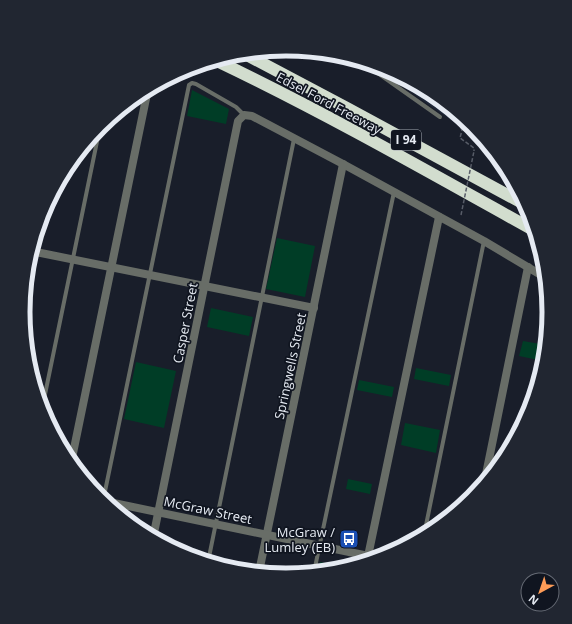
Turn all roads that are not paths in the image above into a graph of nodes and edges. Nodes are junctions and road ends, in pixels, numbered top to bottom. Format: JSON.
{"nodes":[{"id":1,"x":253,"y":58,"type":"edge"},
{"id":2,"x":223,"y":64,"type":"edge"},
{"id":3,"x":378,"y":73,"type":"edge"},
{"id":4,"x":146,"y":98,"type":"edge"},
{"id":5,"x":244,"y":115,"type":"junction"},
{"id":6,"x":440,"y":117,"type":"dead end"},
{"id":7,"x":294,"y":138,"type":"junction"},
{"id":8,"x":97,"y":139,"type":"edge"},
{"id":9,"x":343,"y":164,"type":"junction"},
{"id":10,"x":476,"y":178,"type":"junction"},
{"id":11,"x":511,"y":189,"type":"edge"},
{"id":12,"x":394,"y":192,"type":"junction"},
{"id":13,"x":516,"y":200,"type":"edge"},
{"id":14,"x":439,"y":217,"type":"junction"},
{"id":15,"x":520,"y":223,"type":"junction"},
{"id":16,"x":527,"y":226,"type":"edge"},
{"id":17,"x":528,"y":230,"type":"edge"},
{"id":18,"x":484,"y":241,"type":"junction"},
{"id":19,"x":37,"y":252,"type":"edge"},
{"id":20,"x":72,"y":259,"type":"junction"},
{"id":21,"x":111,"y":267,"type":"junction"},
{"id":22,"x":528,"y":267,"type":"junction"},
{"id":23,"x":539,"y":274,"type":"edge"},
{"id":24,"x":149,"y":275,"type":"junction"},
{"id":25,"x":204,"y":286,"type":"junction"},
{"id":26,"x":261,"y":298,"type":"junction"},
{"id":27,"x":314,"y":308,"type":"junction"},
{"id":28,"x":45,"y":396,"type":"edge"},
{"id":29,"x":73,"y":454,"type":"edge"},
{"id":30,"x":487,"y":471,"type":"edge"},
{"id":31,"x":106,"y":493,"type":"edge"},
{"id":32,"x":117,"y":504,"type":"edge"},
{"id":33,"x":158,"y":512,"type":"junction"},
{"id":34,"x":215,"y":524,"type":"junction"},
{"id":35,"x":426,"y":526,"type":"edge"},
{"id":36,"x":154,"y":532,"type":"edge"},
{"id":37,"x":267,"y":535,"type":"junction"},
{"id":38,"x":320,"y":546,"type":"junction"},
{"id":39,"x":369,"y":554,"type":"edge"},
{"id":40,"x":209,"y":556,"type":"edge"},
{"id":41,"x":361,"y":556,"type":"edge"},
{"id":42,"x":260,"y":566,"type":"edge"},
{"id":43,"x":315,"y":566,"type":"edge"}],
"edges":[{"from":1,"to":10,"type":"highway","name":"Edsel Ford Freeway","number":"I 94"},
{"from":2,"to":15,"type":"highway","name":"Edsel Ford Freeway","number":"I 94"},
{"from":3,"to":6,"type":"lane"},
{"from":4,"to":21,"type":"street"},
{"from":5,"to":7,"type":"street"},
{"from":5,"to":24,"type":"lane"},
{"from":5,"to":25,"type":"street","name":"Casper Street"},
{"from":7,"to":9,"type":"street"},
{"from":7,"to":26,"type":"lane"},
{"from":8,"to":20,"type":"lane"},
{"from":9,"to":12,"type":"street"},
{"from":9,"to":27,"type":"street","name":"Springwells Street"},
{"from":10,"to":11,"type":"highway"},
{"from":10,"to":13,"type":"highway","name":"Edsel Ford Freeway","number":"I 94"},
{"from":12,"to":14,"type":"street"},
{"from":12,"to":38,"type":"lane"},
{"from":14,"to":18,"type":"street"},
{"from":14,"to":39,"type":"street"},
{"from":15,"to":16,"type":"highway","name":"Edsel Ford Freeway","number":"I 94"},
{"from":15,"to":17,"type":"highway"},
{"from":18,"to":22,"type":"street"},
{"from":18,"to":35,"type":"lane"},
{"from":19,"to":20,"type":"street"},
{"from":20,"to":21,"type":"street"},
{"from":20,"to":28,"type":"lane"},
{"from":21,"to":24,"type":"street"},
{"from":21,"to":29,"type":"street"},
{"from":22,"to":23,"type":"street"},
{"from":22,"to":30,"type":"street"},
{"from":24,"to":25,"type":"street"},
{"from":24,"to":31,"type":"lane"},
{"from":25,"to":26,"type":"street"},
{"from":25,"to":33,"type":"street","name":"Casper Street"},
{"from":26,"to":27,"type":"street"},
{"from":26,"to":34,"type":"lane"},
{"from":27,"to":37,"type":"street","name":"Springwells Street"},
{"from":32,"to":33,"type":"street","name":"McGraw Street"},
{"from":33,"to":34,"type":"street","name":"McGraw Street"},
{"from":33,"to":36,"type":"street","name":"Casper Street"},
{"from":34,"to":37,"type":"street","name":"McGraw Street"},
{"from":34,"to":40,"type":"lane"},
{"from":37,"to":38,"type":"street","name":"McGraw Street"},
{"from":37,"to":42,"type":"street","name":"Springwells Street"},
{"from":38,"to":41,"type":"street","name":"McGraw Street"},
{"from":38,"to":43,"type":"lane"}]}
